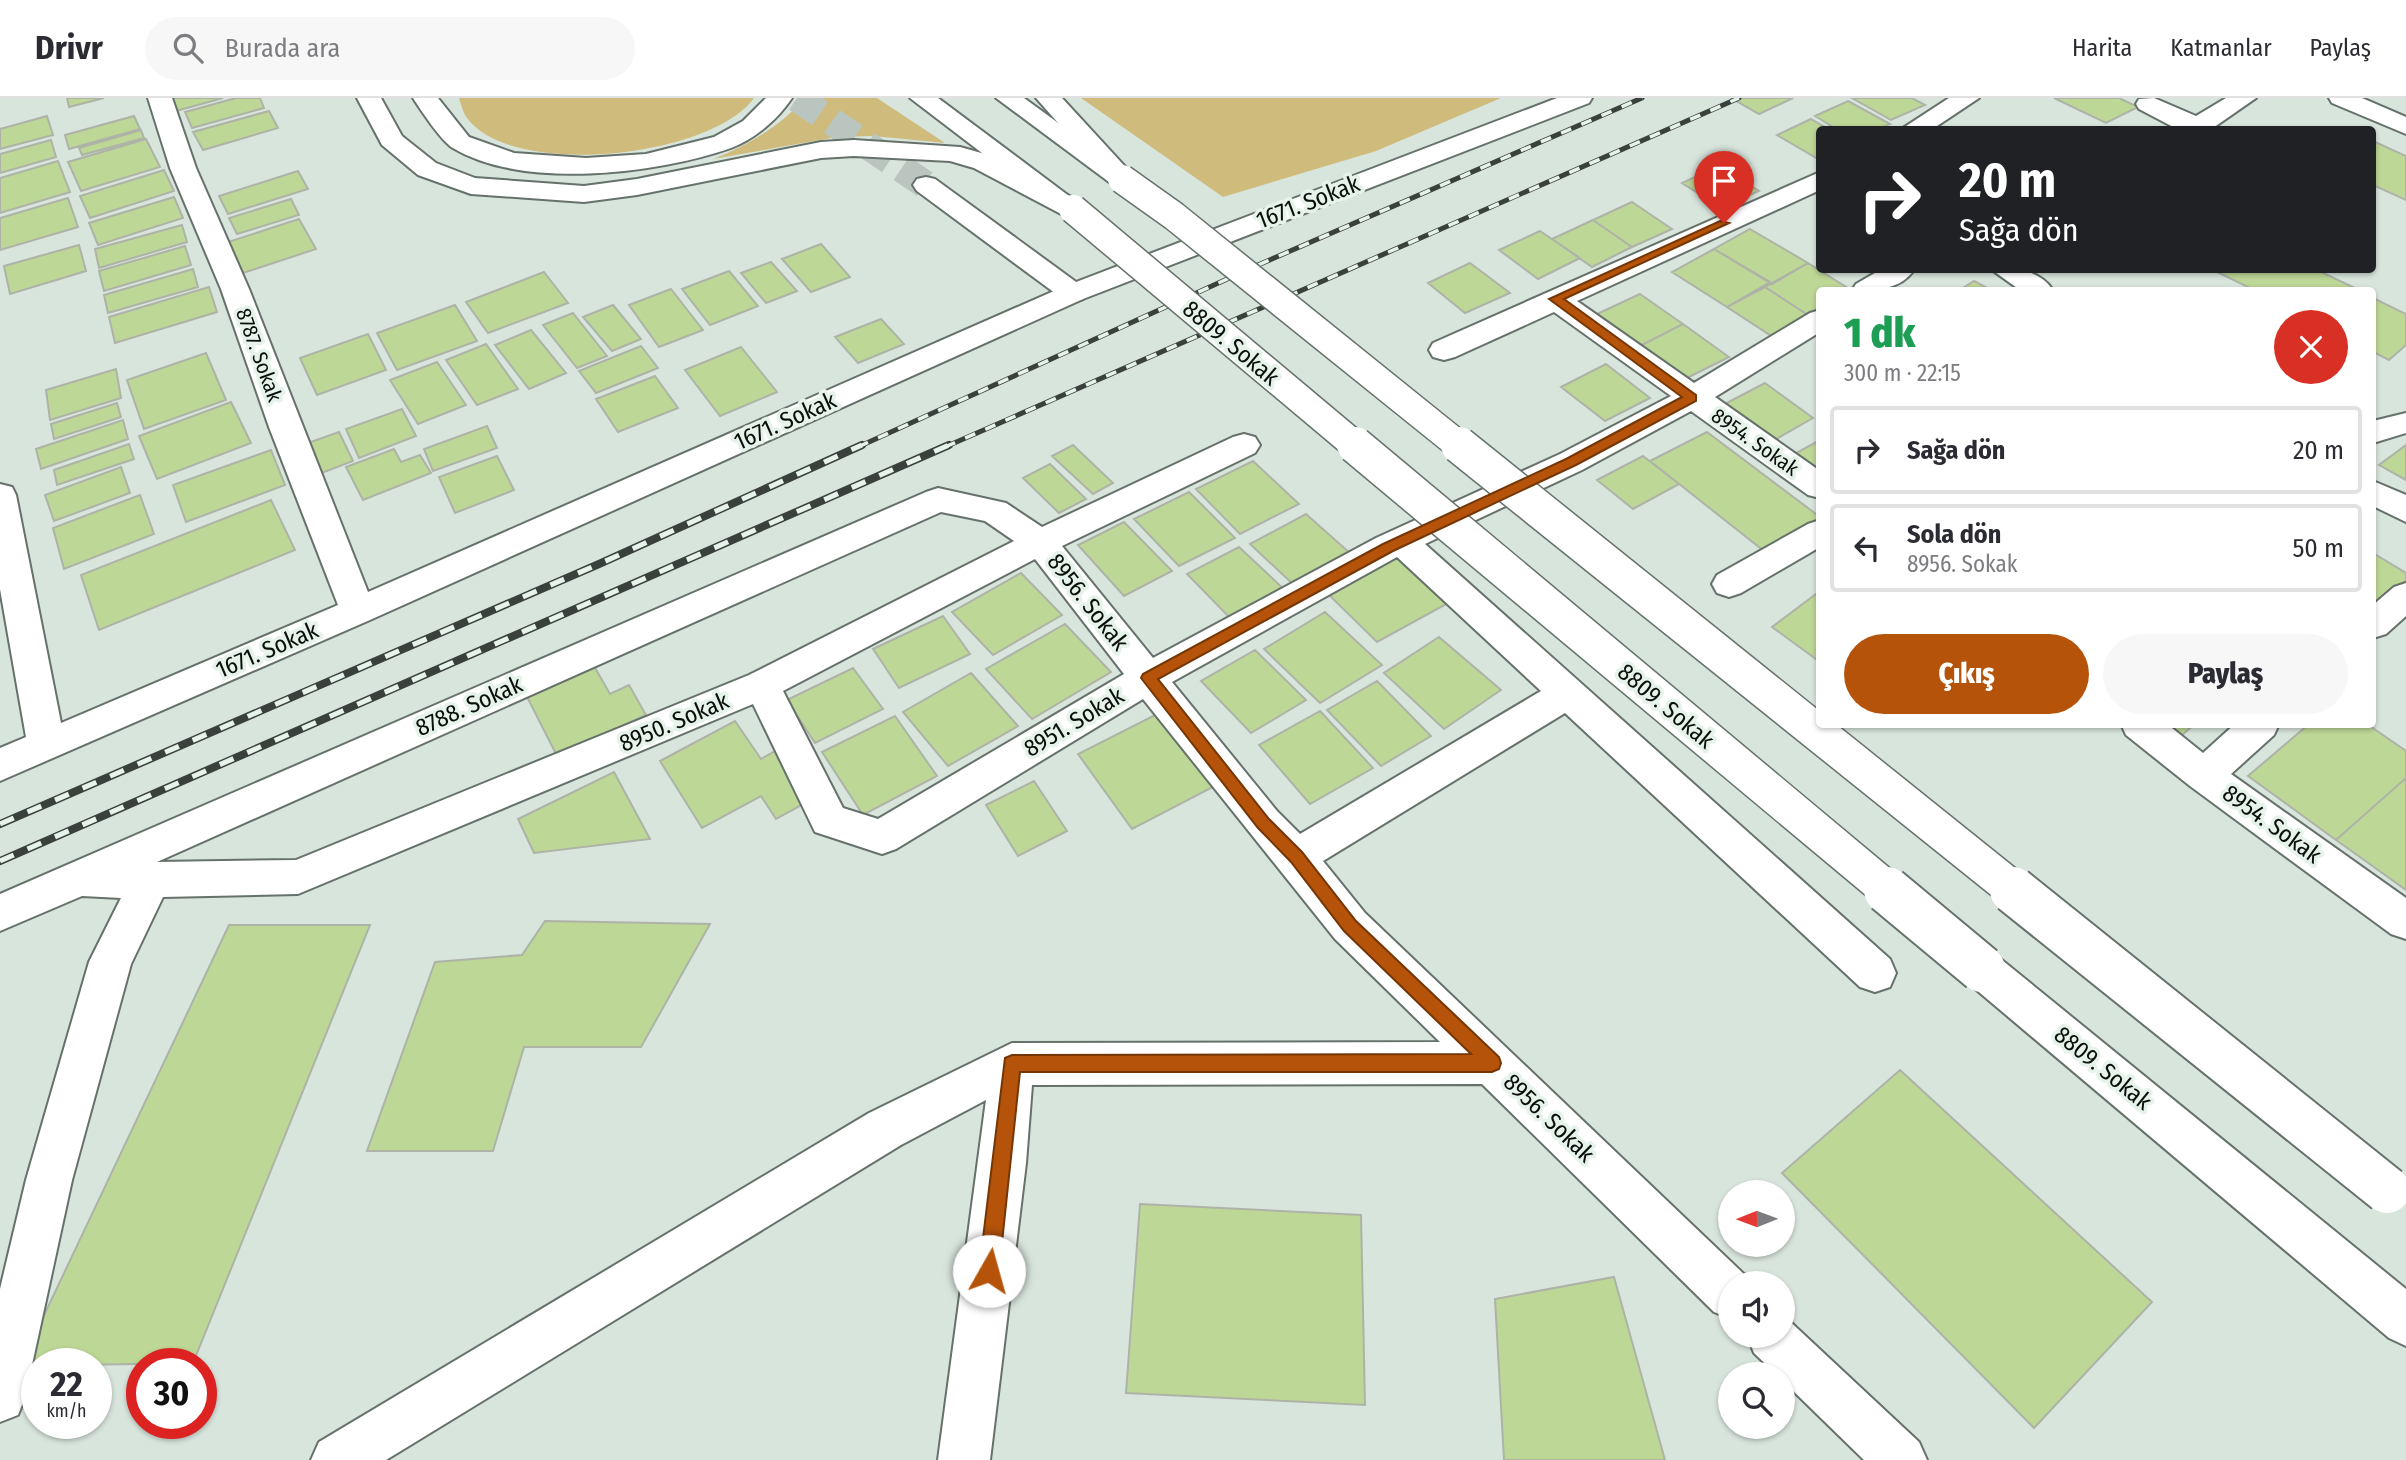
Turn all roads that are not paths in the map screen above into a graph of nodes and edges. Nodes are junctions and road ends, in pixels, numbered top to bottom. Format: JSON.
{"nodes":[{"id":1,"x":160,"y":98,"type":"edge"},
{"id":2,"x":369,"y":98,"type":"edge"},
{"id":3,"x":780,"y":98,"type":"edge"},
{"id":4,"x":922,"y":98,"type":"edge"},
{"id":5,"x":1008,"y":98,"type":"edge"},
{"id":6,"x":1048,"y":98,"type":"edge"},
{"id":7,"x":1580,"y":98,"type":"edge"},
{"id":8,"x":1967,"y":98,"type":"edge"},
{"id":9,"x":2244,"y":98,"type":"edge"},
{"id":10,"x":2341,"y":98,"type":"edge"},
{"id":11,"x":428,"y":100,"type":"edge"},
{"id":12,"x":2148,"y":104,"type":"dead end"},
{"id":13,"x":1919,"y":126,"type":"edge"},
{"id":14,"x":2190,"y":126,"type":"edge"},
{"id":15,"x":2197,"y":126,"type":"edge"},
{"id":16,"x":2406,"y":126,"type":"edge"},
{"id":17,"x":1122,"y":179,"type":"junction"},
{"id":18,"x":1816,"y":182,"type":"edge"},
{"id":19,"x":926,"y":185,"type":"tunnel mouth"},
{"id":20,"x":1073,"y":209,"type":"junction"},
{"id":21,"x":1895,"y":273,"type":"edge"},
{"id":22,"x":2011,"y":273,"type":"edge"},
{"id":23,"x":1871,"y":287,"type":"edge"},
{"id":24,"x":2034,"y":287,"type":"edge"},
{"id":25,"x":1073,"y":293,"type":"junction"},
{"id":26,"x":1555,"y":299,"type":"junction"},
{"id":27,"x":1816,"y":321,"type":"edge"},
{"id":28,"x":1444,"y":350,"type":"dead end"},
{"id":29,"x":1691,"y":398,"type":"junction"},
{"id":30,"x":2406,"y":423,"type":"edge"},
{"id":31,"x":2376,"y":431,"type":"edge"},
{"id":32,"x":1244,"y":445,"type":"dead end"},
{"id":33,"x":1816,"y":484,"type":"edge"},
{"id":34,"x":2376,"y":494,"type":"edge"},
{"id":35,"x":0,"y":495,"type":"edge"},
{"id":36,"x":937,"y":500,"type":"joint"},
{"id":37,"x":2406,"y":510,"type":"edge"},
{"id":38,"x":1816,"y":535,"type":"edge"},
{"id":39,"x":1399,"y":541,"type":"junction"},
{"id":40,"x":1040,"y":542,"type":"junction"},
{"id":41,"x":1729,"y":584,"type":"dead end"},
{"id":42,"x":2406,"y":596,"type":"edge"},
{"id":43,"x":358,"y":611,"type":"junction"},
{"id":44,"x":2376,"y":622,"type":"edge"},
{"id":45,"x":1148,"y":678,"type":"junction"},
{"id":46,"x":762,"y":685,"type":"junction"},
{"id":47,"x":1566,"y":694,"type":"junction"},
{"id":48,"x":2144,"y":728,"type":"edge"},
{"id":49,"x":2257,"y":728,"type":"edge"},
{"id":50,"x":46,"y":745,"type":"junction"},
{"id":51,"x":0,"y":765,"type":"edge"},
{"id":52,"x":2204,"y":775,"type":"junction"},
{"id":53,"x":1296,"y":857,"type":"junction"},
{"id":54,"x":151,"y":880,"type":"junction"},
{"id":55,"x":71,"y":881,"type":"junction"},
{"id":56,"x":0,"y":913,"type":"edge"},
{"id":57,"x":2406,"y":921,"type":"edge"},
{"id":58,"x":1875,"y":973,"type":"dead end"},
{"id":59,"x":1492,"y":1063,"type":"junction"},
{"id":60,"x":1012,"y":1064,"type":"junction"},
{"id":61,"x":2397,"y":1197,"type":"edge"},
{"id":62,"x":1718,"y":1282,"type":"edge"},
{"id":63,"x":2406,"y":1321,"type":"edge"},
{"id":64,"x":1785,"y":1348,"type":"edge"},
{"id":65,"x":0,"y":1397,"type":"edge"},
{"id":66,"x":337,"y":1460,"type":"edge"},
{"id":67,"x":964,"y":1460,"type":"edge"},
{"id":68,"x":1901,"y":1460,"type":"edge"}],
"edges":[{"from":1,"to":43,"type":"main road","name":"8787. Sokak"},
{"from":2,"to":20,"type":"main road"},
{"from":3,"to":11,"type":"main road"},
{"from":4,"to":20,"type":"main road","name":"8809. Sokak"},
{"from":5,"to":17,"type":"main road"},
{"from":6,"to":17,"type":"main road"},
{"from":7,"to":25,"type":"main road","name":"1671. Sokak"},
{"from":8,"to":13,"type":"main road"},
{"from":9,"to":15,"type":"main road"},
{"from":10,"to":16,"type":"main road"},
{"from":12,"to":14,"type":"main road"},
{"from":17,"to":61,"type":"main road","bridge":true},
{"from":18,"to":26,"type":"main road"},
{"from":19,"to":25,"type":"main road"},
{"from":20,"to":63,"type":"main road","name":"8809. Sokak","bridge":true},
{"from":21,"to":23,"type":"main road"},
{"from":22,"to":24,"type":"main road"},
{"from":25,"to":43,"type":"main road","name":"1671. Sokak"},
{"from":26,"to":28,"type":"main road"},
{"from":26,"to":29,"type":"main road","name":"8954. Sokak"},
{"from":27,"to":29,"type":"main road","name":"8951. Sokak"},
{"from":29,"to":33,"type":"main road","name":"8954. Sokak"},
{"from":29,"to":39,"type":"main road","name":"8951. Sokak"},
{"from":30,"to":31,"type":"main road"},
{"from":32,"to":40,"type":"main road","name":"8950. Sokak"},
{"from":34,"to":37,"type":"main road"},
{"from":35,"to":50,"type":"main road"},
{"from":36,"to":40,"type":"main road","name":"8956. Sokak"},
{"from":36,"to":55,"type":"main road","name":"8788. Sokak"},
{"from":38,"to":41,"type":"main road"},
{"from":39,"to":45,"type":"main road","name":"8951. Sokak"},
{"from":39,"to":47,"type":"main road"},
{"from":40,"to":45,"type":"main road","name":"8956. Sokak"},
{"from":40,"to":46,"type":"main road","name":"8950. Sokak"},
{"from":42,"to":44,"type":"main road"},
{"from":43,"to":50,"type":"main road","name":"1671. Sokak"},
{"from":45,"to":46,"type":"main road","name":"8951. Sokak"},
{"from":45,"to":53,"type":"main road","name":"8956. Sokak"},
{"from":46,"to":54,"type":"main road","name":"8950. Sokak"},
{"from":47,"to":53,"type":"main road"},
{"from":47,"to":58,"type":"main road"},
{"from":48,"to":52,"type":"main road","name":"8954. Sokak"},
{"from":49,"to":52,"type":"main road"},
{"from":50,"to":51,"type":"main road","name":"1671. Sokak"},
{"from":52,"to":57,"type":"main road","name":"8954. Sokak"},
{"from":53,"to":59,"type":"main road","name":"8956. Sokak"},
{"from":54,"to":55,"type":"main road","name":"8950. Sokak"},
{"from":54,"to":65,"type":"main road"},
{"from":55,"to":56,"type":"main road","name":"8788. Sokak"},
{"from":59,"to":60,"type":"main road"},
{"from":59,"to":62,"type":"main road","name":"8956. Sokak"},
{"from":60,"to":66,"type":"main road"},
{"from":60,"to":67,"type":"main road"},
{"from":64,"to":68,"type":"main road"}]}
